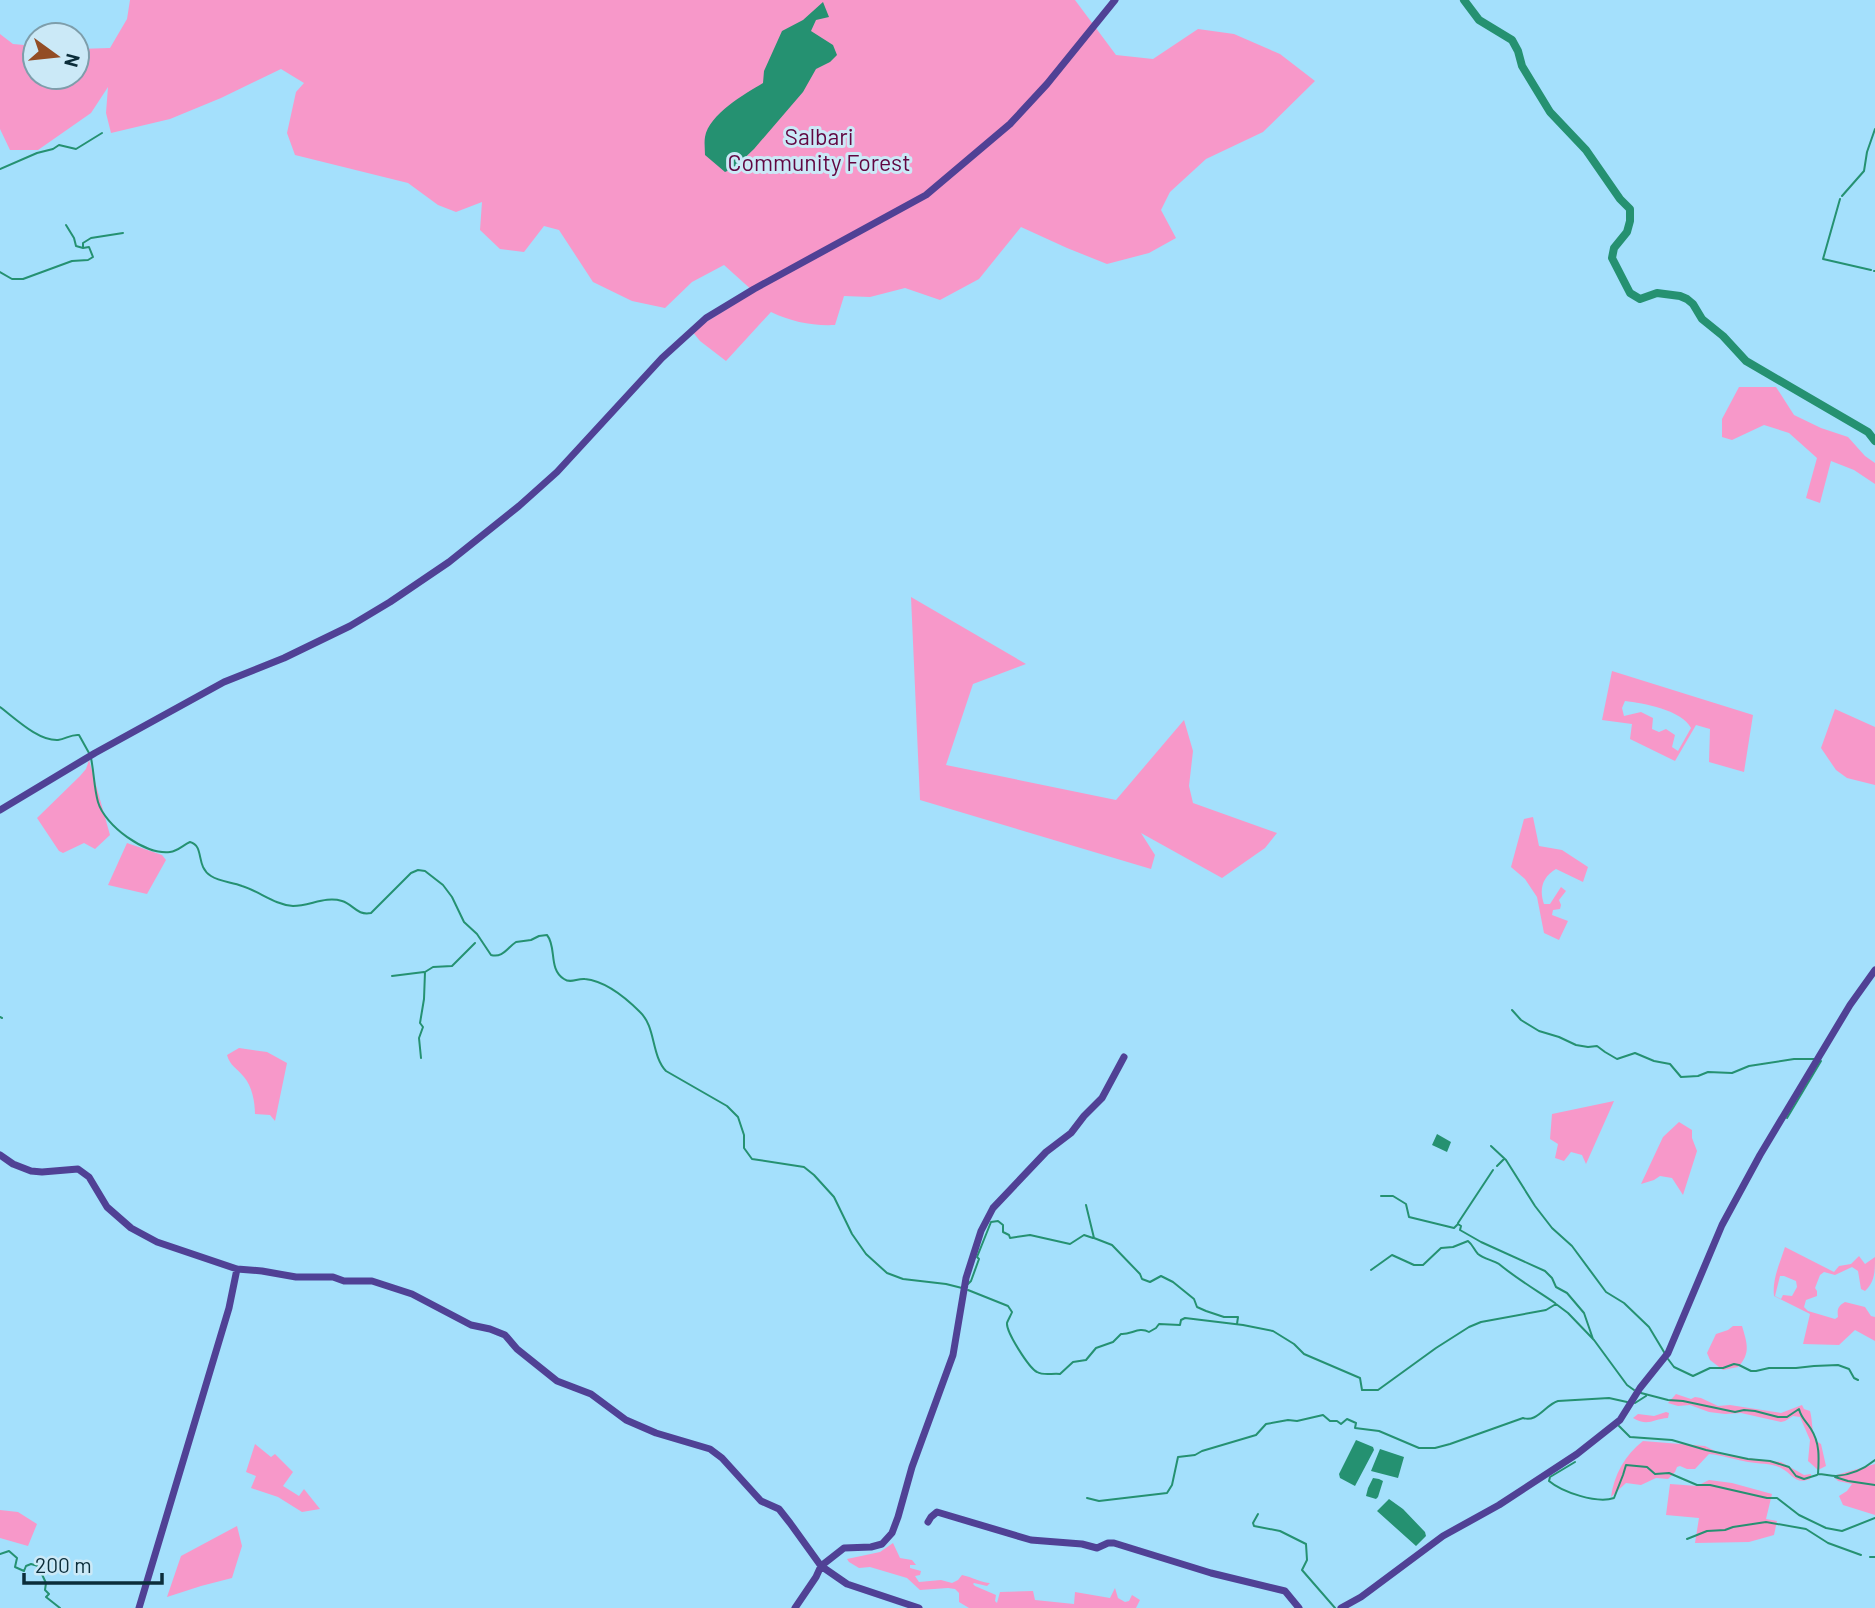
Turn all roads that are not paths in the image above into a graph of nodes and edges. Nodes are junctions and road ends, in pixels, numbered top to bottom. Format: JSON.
{"nodes":[{"id":1,"x":1115,"y":0,"type":"edge"},
{"id":2,"x":0,"y":810,"type":"edge"},
{"id":3,"x":1875,"y":970,"type":"edge"},
{"id":4,"x":1124,"y":1058,"type":"dead end"},
{"id":5,"x":0,"y":1155,"type":"edge"},
{"id":6,"x":237,"y":1269,"type":"junction"},
{"id":7,"x":928,"y":1522,"type":"dead end"},
{"id":8,"x":821,"y":1566,"type":"junction"},
{"id":9,"x":139,"y":1608,"type":"edge"},
{"id":10,"x":794,"y":1608,"type":"edge"},
{"id":11,"x":919,"y":1608,"type":"edge"},
{"id":12,"x":1299,"y":1608,"type":"edge"},
{"id":13,"x":1341,"y":1608,"type":"edge"}],
"edges":[{"from":1,"to":2,"type":"street"},
{"from":3,"to":13,"type":"street"},
{"from":4,"to":8,"type":"street"},
{"from":5,"to":6,"type":"street"},
{"from":6,"to":8,"type":"street"},
{"from":6,"to":9,"type":"street"},
{"from":7,"to":12,"type":"street"},
{"from":8,"to":10,"type":"street"},
{"from":8,"to":11,"type":"street"}]}
